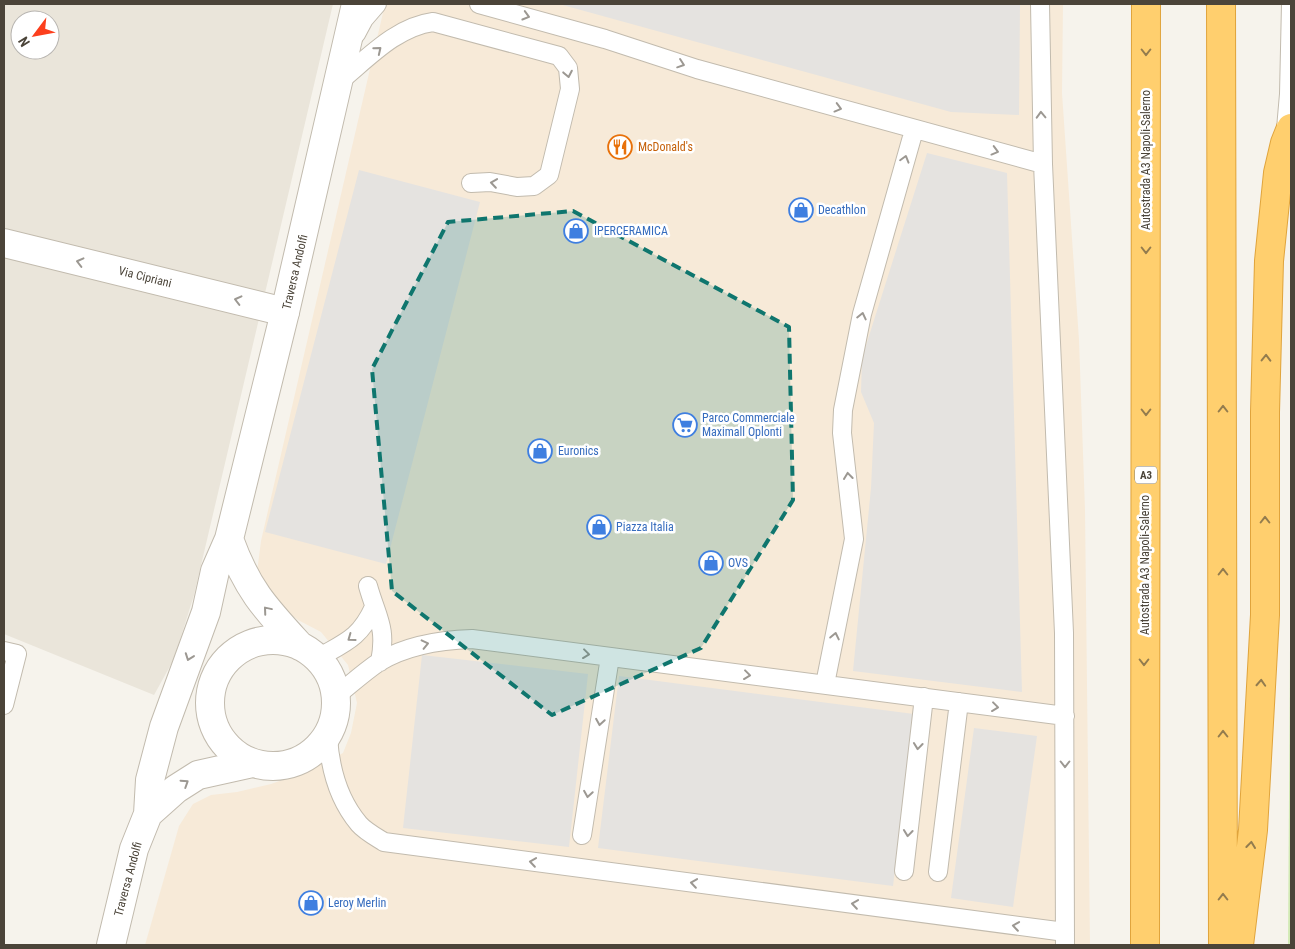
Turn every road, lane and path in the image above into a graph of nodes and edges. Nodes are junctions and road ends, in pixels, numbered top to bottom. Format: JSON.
{"nodes":[{"id":1,"x":356,"y":4,"type":"edge"},
{"id":2,"x":377,"y":4,"type":"edge"},
{"id":3,"x":479,"y":4,"type":"edge"},
{"id":4,"x":1040,"y":4,"type":"edge"},
{"id":5,"x":1146,"y":4,"type":"edge"},
{"id":6,"x":1221,"y":4,"type":"edge"},
{"id":7,"x":1291,"y":4,"type":"edge"},
{"id":8,"x":347,"y":52,"type":"junction"},
{"id":9,"x":340,"y":81,"type":"junction"},
{"id":10,"x":914,"y":130,"type":"junction"},
{"id":11,"x":1288,"y":135,"type":"edge"},
{"id":12,"x":1043,"y":164,"type":"junction"},
{"id":13,"x":470,"y":184,"type":"dead end"},
{"id":14,"x":4,"y":243,"type":"edge"},
{"id":15,"x":286,"y":312,"type":"junction"},
{"id":16,"x":229,"y":539,"type":"junction"},
{"id":17,"x":368,"y":586,"type":"dead end"},
{"id":18,"x":374,"y":607,"type":"junction"},
{"id":19,"x":206,"y":612,"type":"junction"},
{"id":20,"x":4,"y":651,"type":"edge"},
{"id":21,"x":309,"y":652,"type":"junction"},
{"id":22,"x":610,"y":657,"type":"junction"},
{"id":23,"x":380,"y":662,"type":"junction"},
{"id":24,"x":216,"y":676,"type":"junction"},
{"id":25,"x":825,"y":684,"type":"junction"},
{"id":26,"x":336,"y":696,"type":"junction"},
{"id":27,"x":924,"y":697,"type":"junction"},
{"id":28,"x":960,"y":702,"type":"junction"},
{"id":29,"x":4,"y":705,"type":"edge"},
{"id":30,"x":1065,"y":716,"type":"junction"},
{"id":31,"x":164,"y":727,"type":"junction"},
{"id":32,"x":328,"y":737,"type":"junction"},
{"id":33,"x":252,"y":763,"type":"junction"},
{"id":34,"x":148,"y":814,"type":"junction"},
{"id":35,"x":582,"y":835,"type":"dead end"},
{"id":36,"x":904,"y":872,"type":"dead end"},
{"id":37,"x":938,"y":872,"type":"dead end"},
{"id":38,"x":1065,"y":939,"type":"edge"},
{"id":39,"x":111,"y":945,"type":"edge"},
{"id":40,"x":1145,"y":945,"type":"edge"},
{"id":41,"x":1223,"y":945,"type":"edge"},
{"id":42,"x":1239,"y":945,"type":"edge"}],
"edges":[{"from":1,"to":8,"type":"street","name":"Traversa Andolfi"},
{"from":2,"to":8,"type":"lane"},
{"from":3,"to":10,"type":"lane","one_way":true},
{"from":12,"to":4,"type":"lane","one_way":true},
{"from":5,"to":40,"type":"highway","name":"Autostrada A3 Napoli-Salerno","number":"A3","one_way":true},
{"from":41,"to":6,"type":"highway","one_way":true},
{"from":7,"to":11,"type":"lane"},
{"from":8,"to":9,"type":"street","name":"Traversa Andolfi"},
{"from":9,"to":13,"type":"lane","one_way":true},
{"from":9,"to":15,"type":"street","name":"Traversa Andolfi"},
{"from":10,"to":12,"type":"lane","one_way":true},
{"from":25,"to":10,"type":"lane","one_way":true},
{"from":42,"to":11,"type":"highway","one_way":true},
{"from":12,"to":30,"type":"lane"},
{"from":15,"to":14,"type":"street","name":"Via Cipriani","one_way":true},
{"from":15,"to":16,"type":"street","name":"Traversa Andolfi"},
{"from":16,"to":19,"type":"street","name":"Traversa Andolfi"},
{"from":21,"to":16,"type":"street","one_way":true},
{"from":17,"to":18,"type":"lane"},
{"from":18,"to":21,"type":"lane","one_way":true},
{"from":18,"to":23,"type":"lane"},
{"from":19,"to":24,"type":"street","name":"Traversa Andolfi"},
{"from":19,"to":31,"type":"street","name":"Traversa Andolfi","one_way":true},
{"from":20,"to":29,"type":"lane"},
{"from":21,"to":24,"type":"street"},
{"from":21,"to":26,"type":"street"},
{"from":23,"to":22,"type":"lane","one_way":true},
{"from":22,"to":25,"type":"lane","one_way":true},
{"from":22,"to":35,"type":"lane","one_way":true},
{"from":23,"to":26,"type":"lane"},
{"from":24,"to":31,"type":"street"},
{"from":24,"to":33,"type":"street"},
{"from":25,"to":27,"type":"lane"},
{"from":26,"to":32,"type":"street"},
{"from":27,"to":28,"type":"lane"},
{"from":27,"to":36,"type":"lane","one_way":true},
{"from":28,"to":30,"type":"lane","one_way":true},
{"from":28,"to":37,"type":"lane"},
{"from":30,"to":38,"type":"lane","one_way":true},
{"from":31,"to":34,"type":"street","name":"Traversa Andolfi"},
{"from":32,"to":33,"type":"street"},
{"from":38,"to":32,"type":"lane","one_way":true},
{"from":34,"to":33,"type":"street","name":"Traversa Andolfi","one_way":true},
{"from":34,"to":39,"type":"street","name":"Traversa Andolfi"}]}
